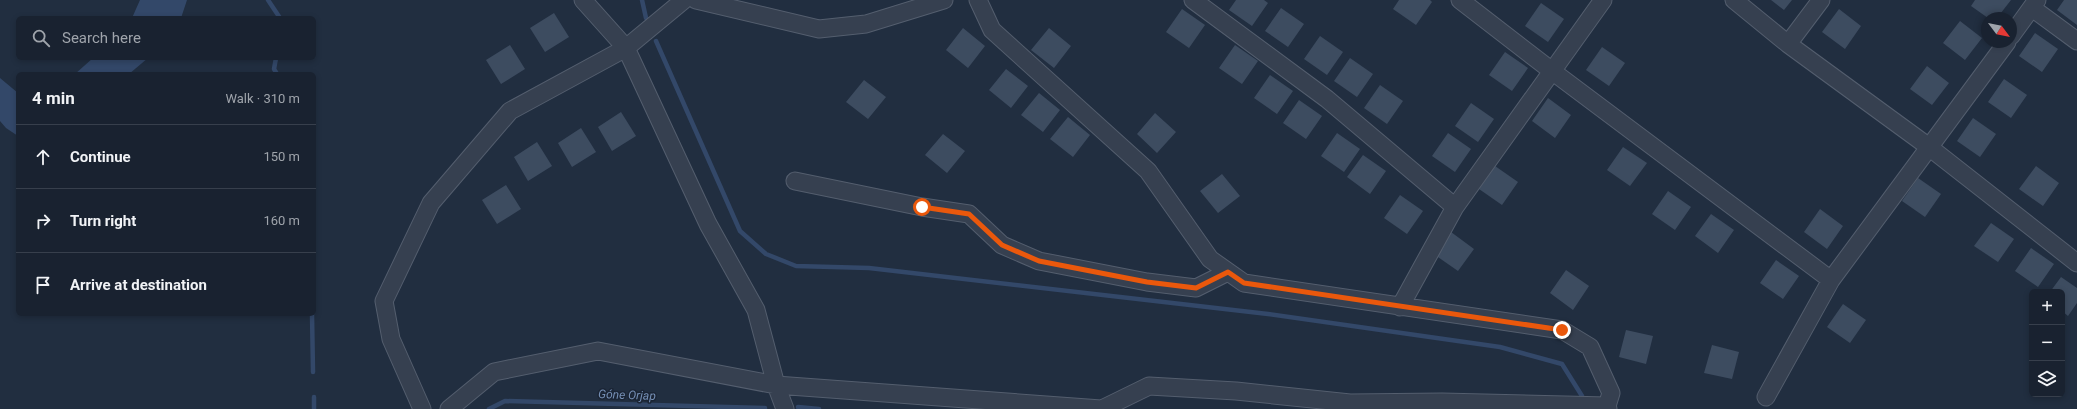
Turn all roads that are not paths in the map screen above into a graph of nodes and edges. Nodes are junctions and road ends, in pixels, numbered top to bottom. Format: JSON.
{"nodes":[{"id":1,"x":583,"y":0,"type":"edge"},
{"id":2,"x":684,"y":0,"type":"edge"},
{"id":3,"x":696,"y":0,"type":"edge"},
{"id":4,"x":944,"y":0,"type":"edge"},
{"id":5,"x":978,"y":0,"type":"edge"},
{"id":6,"x":1192,"y":0,"type":"edge"},
{"id":7,"x":1460,"y":0,"type":"edge"},
{"id":8,"x":1603,"y":0,"type":"edge"},
{"id":9,"x":1734,"y":0,"type":"edge"},
{"id":10,"x":1821,"y":0,"type":"edge"},
{"id":11,"x":2035,"y":4,"type":"edge"},
{"id":12,"x":2017,"y":28,"type":"edge"},
{"id":13,"x":2077,"y":41,"type":"edge"},
{"id":14,"x":1788,"y":44,"type":"junction"},
{"id":15,"x":626,"y":48,"type":"junction"},
{"id":16,"x":2003,"y":48,"type":"edge"},
{"id":17,"x":1552,"y":71,"type":"junction"},
{"id":18,"x":1929,"y":147,"type":"junction"},
{"id":19,"x":795,"y":181,"type":"dead end"},
{"id":20,"x":1455,"y":207,"type":"junction"},
{"id":21,"x":2077,"y":263,"type":"edge"},
{"id":22,"x":1228,"y":272,"type":"junction"},
{"id":23,"x":1831,"y":280,"type":"junction"},
{"id":24,"x":1400,"y":307,"type":"junction"},
{"id":25,"x":776,"y":385,"type":"junction"},
{"id":26,"x":1766,"y":397,"type":"dead end"},
{"id":27,"x":1352,"y":406,"type":"edge"},
{"id":28,"x":1608,"y":407,"type":"edge"},
{"id":29,"x":422,"y":409,"type":"edge"},
{"id":30,"x":449,"y":409,"type":"edge"},
{"id":31,"x":784,"y":409,"type":"edge"},
{"id":32,"x":1101,"y":409,"type":"edge"}],
"edges":[{"from":1,"to":15,"type":"street"},
{"from":2,"to":15,"type":"street"},
{"from":3,"to":4,"type":"street"},
{"from":5,"to":22,"type":"street"},
{"from":6,"to":20,"type":"street"},
{"from":7,"to":17,"type":"street"},
{"from":8,"to":17,"type":"street"},
{"from":9,"to":14,"type":"street"},
{"from":10,"to":14,"type":"street"},
{"from":11,"to":12,"type":"street"},
{"from":11,"to":13,"type":"street"},
{"from":14,"to":18,"type":"street"},
{"from":15,"to":25,"type":"street"},
{"from":15,"to":29,"type":"street"},
{"from":16,"to":18,"type":"street"},
{"from":17,"to":20,"type":"street"},
{"from":17,"to":23,"type":"street"},
{"from":18,"to":21,"type":"street"},
{"from":18,"to":23,"type":"street"},
{"from":19,"to":22,"type":"street"},
{"from":20,"to":24,"type":"street"},
{"from":22,"to":24,"type":"street"},
{"from":23,"to":26,"type":"street"},
{"from":24,"to":28,"type":"street"},
{"from":25,"to":30,"type":"street"},
{"from":25,"to":31,"type":"street"},
{"from":25,"to":32,"type":"street"},
{"from":27,"to":28,"type":"street"},
{"from":27,"to":32,"type":"street"}]}
